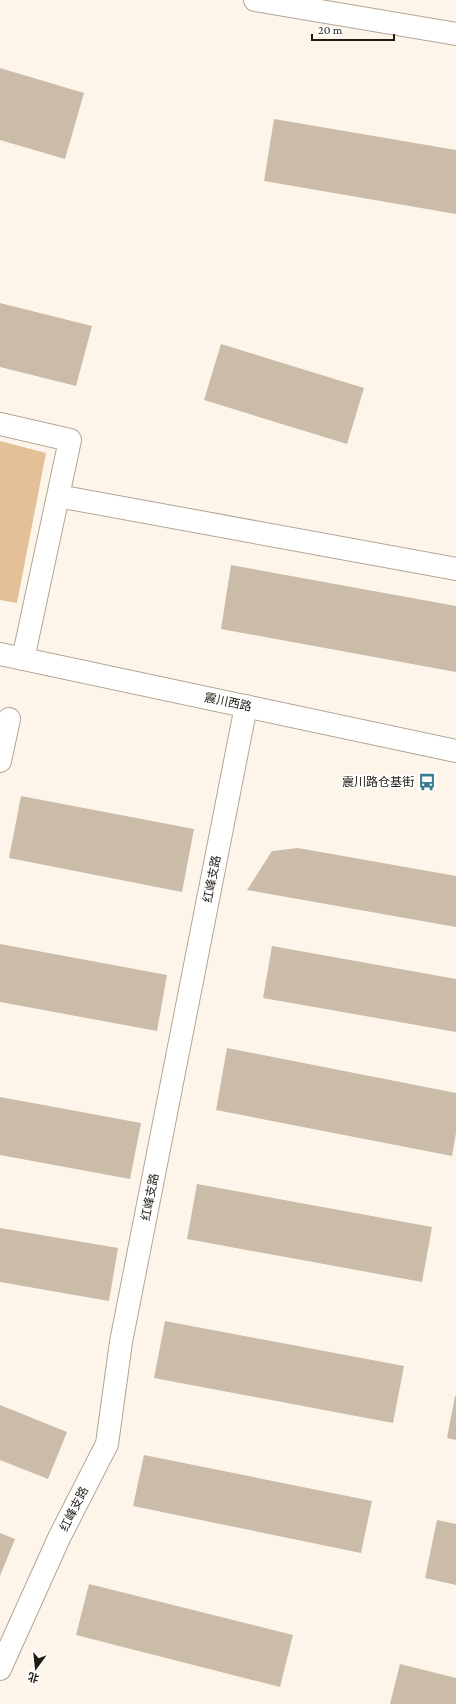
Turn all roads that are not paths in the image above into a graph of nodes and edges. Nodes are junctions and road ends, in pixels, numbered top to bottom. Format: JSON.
{"nodes":[{"id":1,"x":255,"y":0,"type":"edge"},
{"id":2,"x":456,"y":34,"type":"edge"},
{"id":3,"x":0,"y":424,"type":"edge"},
{"id":4,"x":58,"y":496,"type":"junction"},
{"id":5,"x":456,"y":570,"type":"edge"},
{"id":6,"x":0,"y":654,"type":"edge"},
{"id":7,"x":23,"y":659,"type":"junction"},
{"id":8,"x":246,"y":706,"type":"junction"},
{"id":9,"x":10,"y":719,"type":"dead end"},
{"id":10,"x":456,"y":751,"type":"edge"},
{"id":11,"x":0,"y":761,"type":"edge"},
{"id":12,"x":1,"y":1663,"type":"edge"}],
"edges":[{"from":1,"to":2,"type":"street"},
{"from":3,"to":4,"type":"street"},
{"from":4,"to":5,"type":"street"},
{"from":4,"to":7,"type":"street"},
{"from":6,"to":7,"type":"street","name":"震川西路"},
{"from":7,"to":8,"type":"street","name":"震川西路"},
{"from":8,"to":10,"type":"street","name":"震川西路"},
{"from":8,"to":12,"type":"street","name":"红峰支路"},
{"from":9,"to":11,"type":"street"}]}
